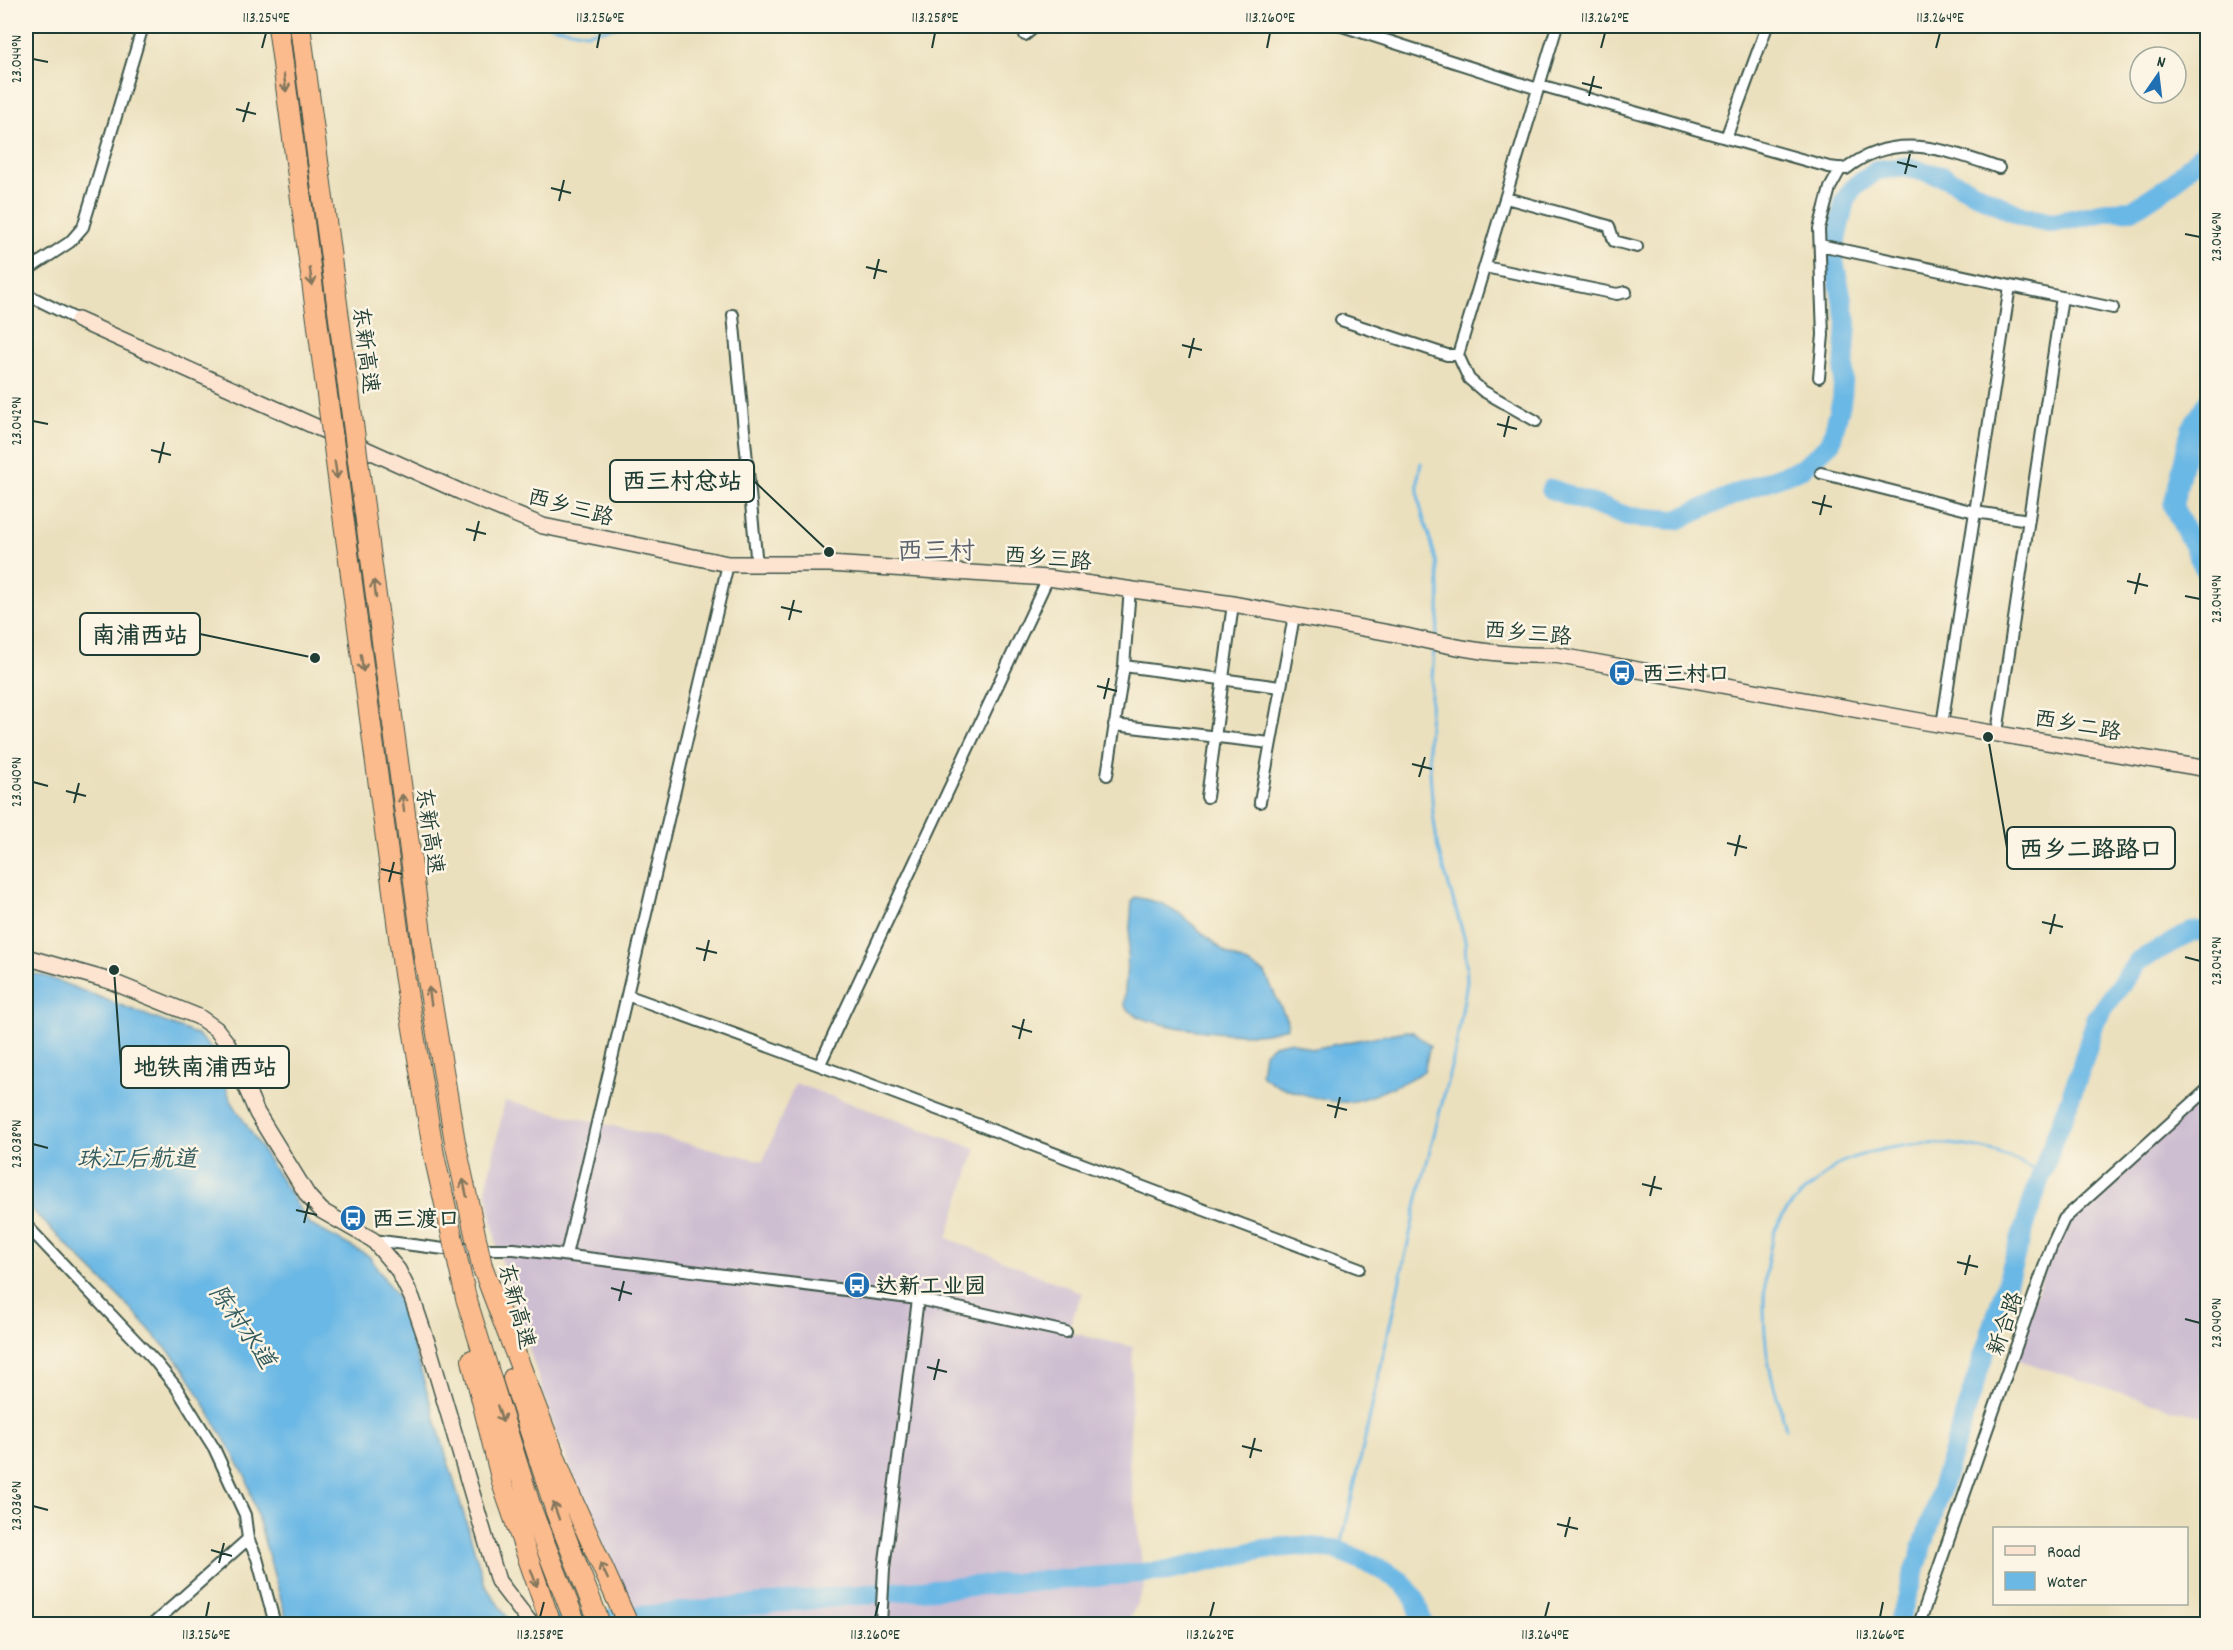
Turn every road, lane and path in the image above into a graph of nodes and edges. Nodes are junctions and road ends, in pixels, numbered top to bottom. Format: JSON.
{"nodes":[{"id":1,"x":143,"y":26,"type":"edge"},
{"id":2,"x":278,"y":26,"type":"edge"},
{"id":3,"x":300,"y":26,"type":"edge"},
{"id":4,"x":1036,"y":26,"type":"edge"},
{"id":5,"x":1342,"y":26,"type":"edge"},
{"id":6,"x":1557,"y":26,"type":"edge"},
{"id":7,"x":1764,"y":26,"type":"edge"},
{"id":8,"x":1026,"y":35,"type":"dead end"},
{"id":9,"x":1539,"y":87,"type":"junction"},
{"id":10,"x":1726,"y":138,"type":"junction"},
{"id":11,"x":1841,"y":168,"type":"junction"},
{"id":12,"x":1999,"y":168,"type":"dead end"},
{"id":13,"x":1506,"y":198,"type":"junction"},
{"id":14,"x":1820,"y":245,"type":"junction"},
{"id":15,"x":1637,"y":247,"type":"dead end"},
{"id":16,"x":1485,"y":267,"type":"junction"},
{"id":17,"x":26,"y":271,"type":"edge"},
{"id":18,"x":2010,"y":286,"type":"junction"},
{"id":19,"x":1626,"y":292,"type":"dead end"},
{"id":20,"x":26,"y":294,"type":"edge"},
{"id":21,"x":2062,"y":297,"type":"junction"},
{"id":22,"x":2113,"y":308,"type":"dead end"},
{"id":23,"x":734,"y":315,"type":"dead end"},
{"id":24,"x":78,"y":320,"type":"joint"},
{"id":25,"x":1341,"y":320,"type":"dead end"},
{"id":26,"x":1458,"y":355,"type":"junction"},
{"id":27,"x":1819,"y":377,"type":"dead end"},
{"id":28,"x":1536,"y":421,"type":"dead end"},
{"id":29,"x":1821,"y":473,"type":"dead end"},
{"id":30,"x":1975,"y":512,"type":"junction"},
{"id":31,"x":2029,"y":520,"type":"junction"},
{"id":32,"x":728,"y":564,"type":"junction"},
{"id":33,"x":757,"y":566,"type":"junction"},
{"id":34,"x":1048,"y":578,"type":"junction"},
{"id":35,"x":1130,"y":588,"type":"junction"},
{"id":36,"x":1233,"y":604,"type":"junction"},
{"id":37,"x":1294,"y":616,"type":"junction"},
{"id":38,"x":1124,"y":666,"type":"junction"},
{"id":39,"x":1221,"y":679,"type":"junction"},
{"id":40,"x":1280,"y":687,"type":"junction"},
{"id":41,"x":1114,"y":725,"type":"junction"},
{"id":42,"x":1942,"y":725,"type":"junction"},
{"id":43,"x":1997,"y":734,"type":"junction"},
{"id":44,"x":1214,"y":737,"type":"junction"},
{"id":45,"x":1270,"y":743,"type":"junction"},
{"id":46,"x":2208,"y":769,"type":"edge"},
{"id":47,"x":1107,"y":775,"type":"dead end"},
{"id":48,"x":1208,"y":797,"type":"dead end"},
{"id":49,"x":1260,"y":802,"type":"dead end"},
{"id":50,"x":26,"y":957,"type":"edge"},
{"id":51,"x":629,"y":996,"type":"junction"},
{"id":52,"x":820,"y":1064,"type":"junction"},
{"id":53,"x":2208,"y":1089,"type":"edge"},
{"id":54,"x":26,"y":1226,"type":"edge"},
{"id":55,"x":373,"y":1240,"type":"junction"},
{"id":56,"x":566,"y":1255,"type":"junction"},
{"id":57,"x":482,"y":1266,"type":"junction"},
{"id":58,"x":1359,"y":1268,"type":"dead end"},
{"id":59,"x":466,"y":1298,"type":"junction"},
{"id":60,"x":918,"y":1299,"type":"junction"},
{"id":61,"x":1066,"y":1332,"type":"dead end"},
{"id":62,"x":248,"y":1539,"type":"junction"},
{"id":63,"x":153,"y":1624,"type":"edge"},
{"id":64,"x":275,"y":1624,"type":"edge"},
{"id":65,"x":531,"y":1624,"type":"edge"},
{"id":66,"x":550,"y":1624,"type":"edge"},
{"id":67,"x":576,"y":1624,"type":"edge"},
{"id":68,"x":600,"y":1624,"type":"edge"},
{"id":69,"x":628,"y":1624,"type":"edge"},
{"id":70,"x":881,"y":1624,"type":"edge"},
{"id":71,"x":1919,"y":1624,"type":"edge"}],
"edges":[{"from":1,"to":17,"type":"street"},
{"from":2,"to":59,"type":"highway","name":"东新高速","one_way":true,"bridge":true},
{"from":57,"to":3,"type":"highway","name":"东新高速","one_way":true,"bridge":true},
{"from":4,"to":8,"type":"street"},
{"from":5,"to":9,"type":"street"},
{"from":6,"to":9,"type":"street"},
{"from":7,"to":10,"type":"street"},
{"from":9,"to":10,"type":"street"},
{"from":9,"to":13,"type":"street"},
{"from":10,"to":11,"type":"street"},
{"from":11,"to":12,"type":"street"},
{"from":11,"to":14,"type":"street"},
{"from":13,"to":15,"type":"street"},
{"from":13,"to":16,"type":"street"},
{"from":14,"to":18,"type":"street"},
{"from":14,"to":27,"type":"street"},
{"from":16,"to":19,"type":"street"},
{"from":16,"to":26,"type":"street"},
{"from":18,"to":21,"type":"street"},
{"from":18,"to":30,"type":"street"},
{"from":20,"to":24,"type":"street"},
{"from":21,"to":22,"type":"street"},
{"from":21,"to":31,"type":"street"},
{"from":23,"to":33,"type":"street"},
{"from":24,"to":32,"type":"street","name":"西乡三路"},
{"from":25,"to":26,"type":"street"},
{"from":26,"to":28,"type":"street"},
{"from":29,"to":30,"type":"street"},
{"from":30,"to":31,"type":"street"},
{"from":30,"to":42,"type":"street"},
{"from":31,"to":43,"type":"street"},
{"from":32,"to":33,"type":"street","name":"西乡三路"},
{"from":32,"to":51,"type":"street"},
{"from":33,"to":34,"type":"street","name":"西乡三路"},
{"from":34,"to":35,"type":"street","name":"西乡三路"},
{"from":34,"to":52,"type":"street"},
{"from":35,"to":36,"type":"street","name":"西乡三路"},
{"from":35,"to":38,"type":"street"},
{"from":36,"to":37,"type":"street","name":"西乡三路"},
{"from":36,"to":39,"type":"street"},
{"from":37,"to":40,"type":"street"},
{"from":37,"to":42,"type":"street","name":"西乡三路"},
{"from":38,"to":39,"type":"street"},
{"from":38,"to":41,"type":"street"},
{"from":39,"to":40,"type":"street"},
{"from":39,"to":44,"type":"street"},
{"from":40,"to":45,"type":"street"},
{"from":41,"to":44,"type":"street"},
{"from":41,"to":47,"type":"street"},
{"from":42,"to":43,"type":"street","name":"西乡二路"},
{"from":43,"to":46,"type":"street","name":"西乡二路"},
{"from":44,"to":45,"type":"street"},
{"from":44,"to":48,"type":"street"},
{"from":45,"to":49,"type":"street"},
{"from":50,"to":55,"type":"street"},
{"from":51,"to":52,"type":"street"},
{"from":51,"to":56,"type":"street"},
{"from":52,"to":58,"type":"street"},
{"from":53,"to":71,"type":"street","name":"新合路"},
{"from":54,"to":62,"type":"street"},
{"from":55,"to":56,"type":"street"},
{"from":55,"to":65,"type":"street"},
{"from":56,"to":60,"type":"street"},
{"from":68,"to":57,"type":"highway","name":"东新高速","one_way":true},
{"from":69,"to":57,"type":"highway","one_way":true},
{"from":59,"to":66,"type":"highway","one_way":true},
{"from":59,"to":67,"type":"highway","name":"东新高速","one_way":true},
{"from":60,"to":61,"type":"street"},
{"from":60,"to":70,"type":"street"},
{"from":62,"to":63,"type":"street"},
{"from":62,"to":64,"type":"street"}]}
